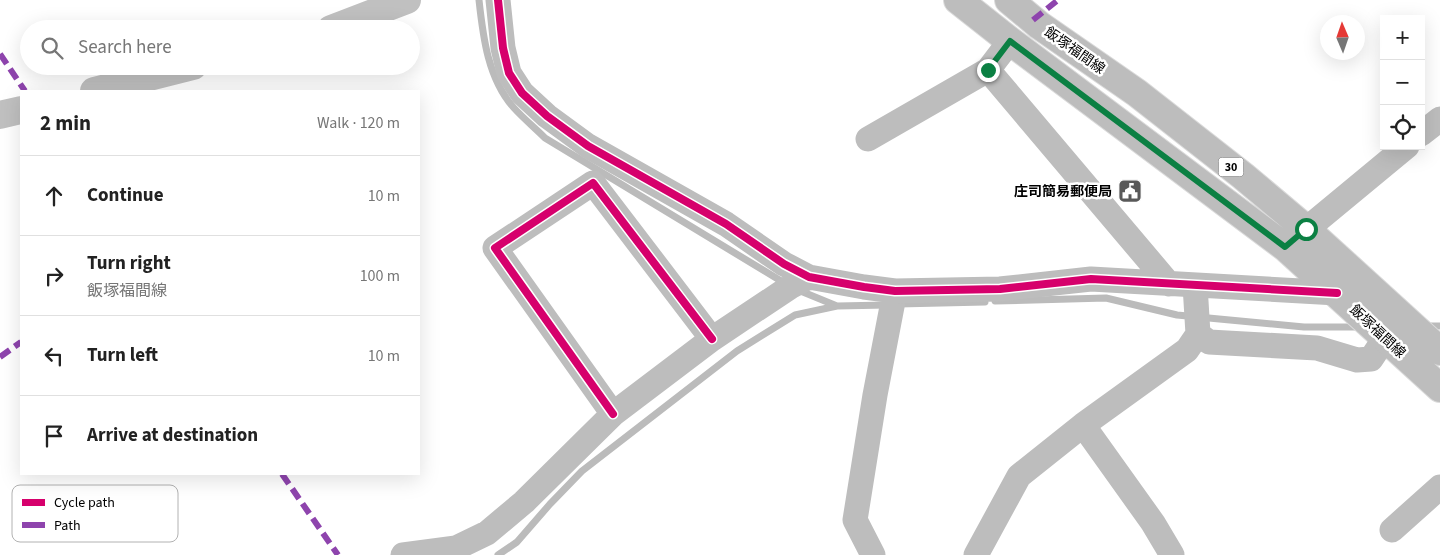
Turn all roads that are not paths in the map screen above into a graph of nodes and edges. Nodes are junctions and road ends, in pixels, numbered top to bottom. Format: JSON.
{"nodes":[{"id":1,"x":498,"y":0,"type":"edge"},
{"id":2,"x":958,"y":0,"type":"edge"},
{"id":3,"x":1008,"y":0,"type":"edge"},
{"id":4,"x":402,"y":1,"type":"edge"},
{"id":5,"x":354,"y":20,"type":"edge"},
{"id":6,"x":1010,"y":41,"type":"junction"},
{"id":7,"x":988,"y":70,"type":"junction"},
{"id":8,"x":157,"y":75,"type":"edge"},
{"id":9,"x":98,"y":90,"type":"edge"},
{"id":10,"x":20,"y":110,"type":"edge"},
{"id":11,"x":0,"y":115,"type":"edge"},
{"id":12,"x":1440,"y":119,"type":"edge"},
{"id":13,"x":1425,"y":131,"type":"edge"},
{"id":14,"x":868,"y":139,"type":"dead end"},
{"id":15,"x":1402,"y":150,"type":"edge"},
{"id":16,"x":1306,"y":229,"type":"junction"},
{"id":17,"x":1285,"y":247,"type":"junction"},
{"id":18,"x":809,"y":277,"type":"junction"},
{"id":19,"x":1168,"y":284,"type":"junction"},
{"id":20,"x":1195,"y":285,"type":"junction"},
{"id":21,"x":895,"y":291,"type":"junction"},
{"id":22,"x":1337,"y":294,"type":"junction"},
{"id":23,"x":1198,"y":334,"type":"junction"},
{"id":24,"x":1385,"y":338,"type":"junction"},
{"id":25,"x":712,"y":339,"type":"junction"},
{"id":26,"x":1440,"y":351,"type":"edge"},
{"id":27,"x":1440,"y":388,"type":"edge"},
{"id":28,"x":613,"y":414,"type":"junction"},
{"id":29,"x":1083,"y":425,"type":"junction"},
{"id":30,"x":1440,"y":487,"type":"edge"},
{"id":31,"x":1392,"y":530,"type":"dead end"},
{"id":32,"x":403,"y":555,"type":"edge"},
{"id":33,"x":873,"y":555,"type":"edge"},
{"id":34,"x":976,"y":555,"type":"edge"},
{"id":35,"x":1172,"y":555,"type":"edge"}],
"edges":[{"from":1,"to":18,"type":"street"},
{"from":2,"to":6,"type":"main road","name":"飯塚福間線","number":"30"},
{"from":3,"to":16,"type":"main road","name":"飯塚福間線","number":"30"},
{"from":4,"to":5,"type":"main road"},
{"from":6,"to":7,"type":"street"},
{"from":6,"to":17,"type":"main road","name":"飯塚福間線","number":"30"},
{"from":7,"to":14,"type":"street"},
{"from":7,"to":19,"type":"street"},
{"from":8,"to":9,"type":"main road"},
{"from":10,"to":11,"type":"main road"},
{"from":12,"to":13,"type":"street"},
{"from":15,"to":16,"type":"street"},
{"from":16,"to":17,"type":"street"},
{"from":16,"to":26,"type":"main road","name":"飯塚福間線","number":"30"},
{"from":17,"to":22,"type":"main road","name":"飯塚福間線","number":"30"},
{"from":18,"to":21,"type":"street"},
{"from":18,"to":25,"type":"street"},
{"from":19,"to":20,"type":"street"},
{"from":19,"to":21,"type":"street"},
{"from":20,"to":22,"type":"street"},
{"from":20,"to":23,"type":"street"},
{"from":21,"to":33,"type":"street"},
{"from":22,"to":24,"type":"main road","name":"飯塚福間線","number":"30"},
{"from":23,"to":24,"type":"street"},
{"from":23,"to":29,"type":"street"},
{"from":24,"to":27,"type":"main road","name":"飯塚福間線","number":"30"},
{"from":25,"to":28,"type":"street"},
{"from":25,"to":28,"type":"street"},
{"from":28,"to":32,"type":"street"},
{"from":29,"to":34,"type":"street"},
{"from":29,"to":35,"type":"street"},
{"from":30,"to":31,"type":"street"}]}
